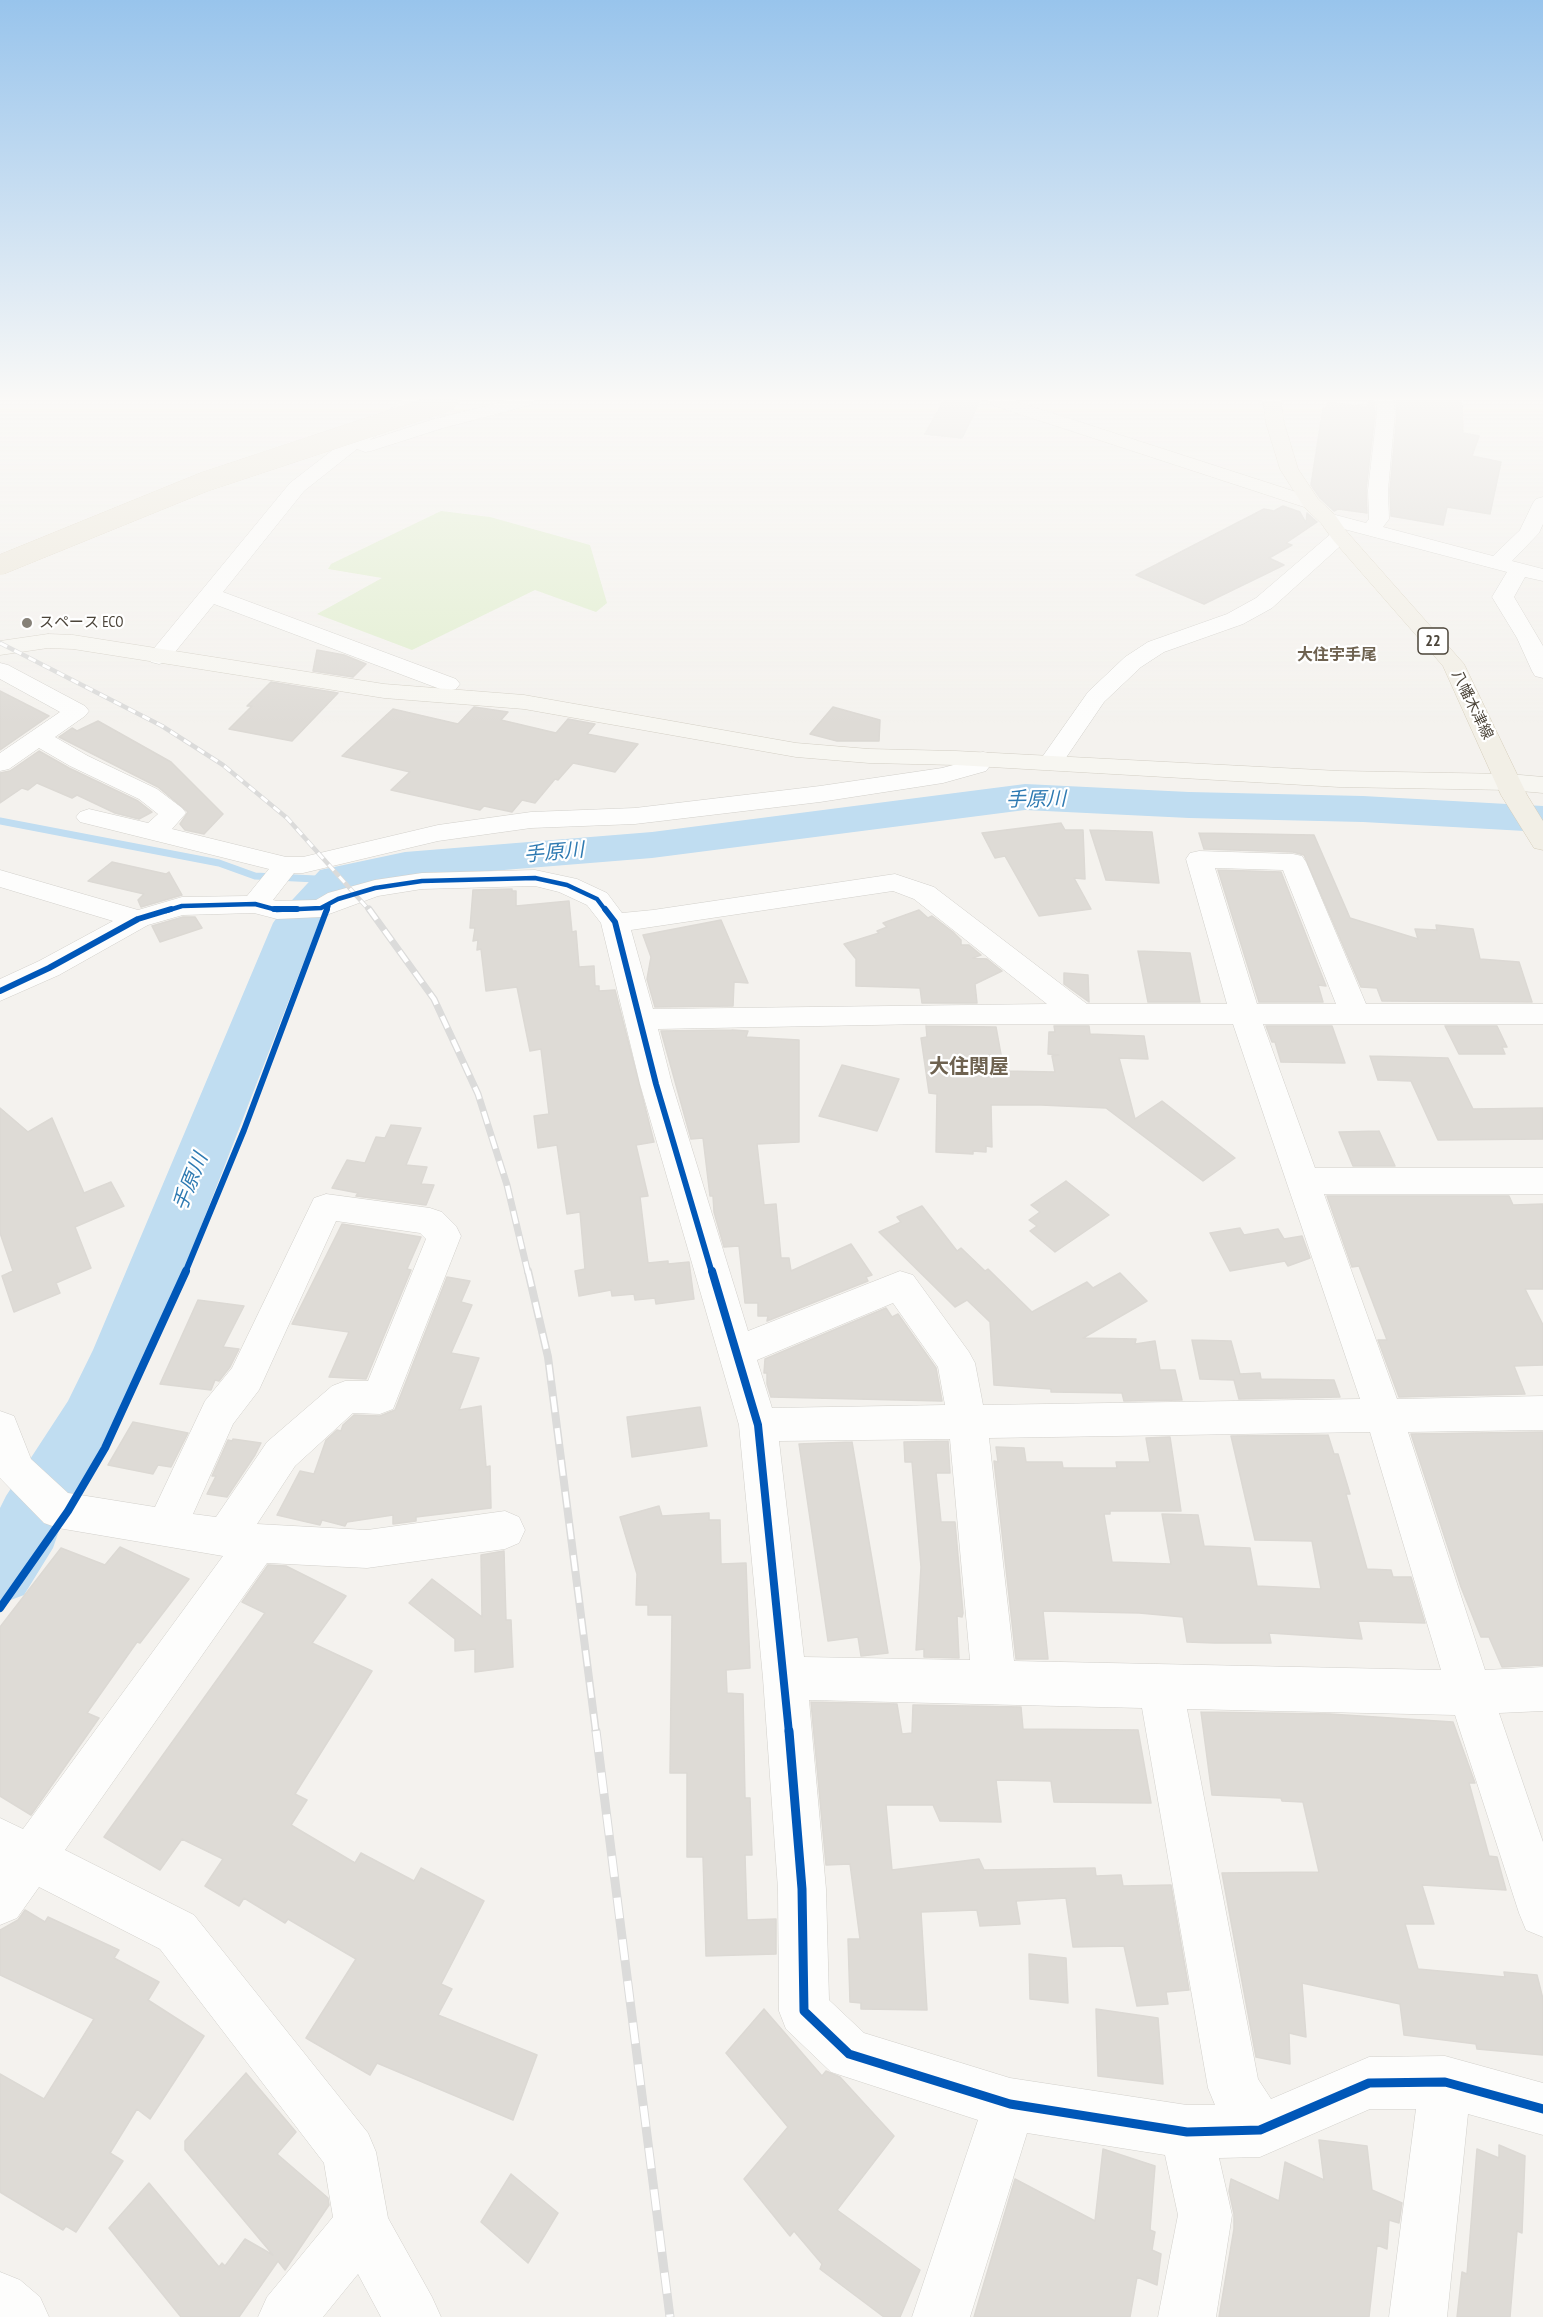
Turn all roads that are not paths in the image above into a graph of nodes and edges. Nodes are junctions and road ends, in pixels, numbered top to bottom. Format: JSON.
{"nodes":[{"id":1,"x":137,"y":509,"type":"edge"},
{"id":2,"x":280,"y":509,"type":"edge"},
{"id":3,"x":1317,"y":509,"type":"edge"},
{"id":4,"x":1379,"y":509,"type":"edge"},
{"id":5,"x":1540,"y":509,"type":"edge"},
{"id":6,"x":1334,"y":528,"type":"junction"},
{"id":7,"x":1372,"y":529,"type":"junction"},
{"id":8,"x":1497,"y":563,"type":"junction"},
{"id":9,"x":0,"y":565,"type":"edge"},
{"id":10,"x":1519,"y":569,"type":"junction"},
{"id":11,"x":1543,"y":575,"type":"edge"},
{"id":12,"x":210,"y":595,"type":"junction"},
{"id":13,"x":0,"y":648,"type":"edge"},
{"id":14,"x":159,"y":657,"type":"junction"},
{"id":15,"x":0,"y":670,"type":"edge"},
{"id":16,"x":1543,"y":671,"type":"edge"},
{"id":17,"x":448,"y":684,"type":"dead end"},
{"id":18,"x":40,"y":738,"type":"junction"},
{"id":19,"x":983,"y":759,"type":"junction"},
{"id":20,"x":1050,"y":763,"type":"junction"},
{"id":21,"x":0,"y":764,"type":"edge"},
{"id":22,"x":1543,"y":785,"type":"edge"},
{"id":23,"x":1512,"y":788,"type":"junction"},
{"id":24,"x":90,"y":817,"type":"dead end"},
{"id":25,"x":154,"y":832,"type":"junction"},
{"id":26,"x":1542,"y":840,"type":"edge"},
{"id":27,"x":0,"y":878,"type":"edge"},
{"id":28,"x":274,"y":887,"type":"junction"},
{"id":29,"x":138,"y":919,"type":"junction"},
{"id":30,"x":615,"y":921,"type":"junction"},
{"id":31,"x":0,"y":991,"type":"edge"},
{"id":32,"x":1355,"y":1013,"type":"junction"},
{"id":33,"x":1080,"y":1014,"type":"junction"},
{"id":34,"x":1543,"y":1014,"type":"edge"},
{"id":35,"x":1245,"y":1015,"type":"junction"},
{"id":36,"x":642,"y":1019,"type":"junction"},
{"id":37,"x":1304,"y":1181,"type":"junction"},
{"id":38,"x":1543,"y":1181,"type":"edge"},
{"id":39,"x":736,"y":1352,"type":"junction"},
{"id":40,"x":1543,"y":1413,"type":"edge"},
{"id":41,"x":1384,"y":1415,"type":"junction"},
{"id":42,"x":968,"y":1423,"type":"junction"},
{"id":43,"x":758,"y":1425,"type":"junction"},
{"id":44,"x":0,"y":1428,"type":"edge"},
{"id":45,"x":166,"y":1528,"type":"junction"},
{"id":46,"x":506,"y":1530,"type":"dead end"},
{"id":47,"x":241,"y":1540,"type":"junction"},
{"id":48,"x":785,"y":1678,"type":"junction"},
{"id":49,"x":994,"y":1682,"type":"junction"},
{"id":50,"x":1160,"y":1685,"type":"junction"},
{"id":51,"x":1543,"y":1689,"type":"edge"},
{"id":52,"x":1470,"y":1693,"type":"junction"},
{"id":53,"x":16,"y":1850,"type":"edge"},
{"id":54,"x":0,"y":1901,"type":"edge"},
{"id":55,"x":1543,"y":1913,"type":"edge"},
{"id":56,"x":1445,"y":2082,"type":"junction"},
{"id":57,"x":1010,"y":2104,"type":"junction"},
{"id":58,"x":1543,"y":2109,"type":"edge"},
{"id":59,"x":1260,"y":2130,"type":"junction"},
{"id":60,"x":1187,"y":2132,"type":"junction"},
{"id":61,"x":362,"y":2225,"type":"junction"},
{"id":62,"x":0,"y":2300,"type":"edge"},
{"id":63,"x":20,"y":2317,"type":"edge"},
{"id":64,"x":287,"y":2317,"type":"edge"},
{"id":65,"x":412,"y":2317,"type":"edge"},
{"id":66,"x":941,"y":2317,"type":"edge"},
{"id":67,"x":1187,"y":2317,"type":"edge"},
{"id":68,"x":1418,"y":2317,"type":"edge"}],
"edges":[{"from":1,"to":9,"type":"highway","bridge":true},
{"from":2,"to":12,"type":"street"},
{"from":3,"to":6,"type":"main road","name":"八幡木津線","number":"22"},
{"from":4,"to":7,"type":"street"},
{"from":5,"to":8,"type":"street"},
{"from":6,"to":7,"type":"street"},
{"from":6,"to":20,"type":"street"},
{"from":6,"to":23,"type":"main road","name":"八幡木津線","number":"22"},
{"from":7,"to":8,"type":"street"},
{"from":8,"to":10,"type":"street"},
{"from":10,"to":11,"type":"street"},
{"from":10,"to":16,"type":"street"},
{"from":12,"to":14,"type":"street"},
{"from":12,"to":17,"type":"street"},
{"from":13,"to":14,"type":"street"},
{"from":14,"to":19,"type":"street"},
{"from":15,"to":18,"type":"street"},
{"from":18,"to":21,"type":"street"},
{"from":18,"to":25,"type":"street"},
{"from":19,"to":20,"type":"street"},
{"from":19,"to":28,"type":"street"},
{"from":20,"to":23,"type":"street"},
{"from":22,"to":23,"type":"street"},
{"from":23,"to":26,"type":"main road","name":"八幡木津線","number":"22"},
{"from":24,"to":25,"type":"street"},
{"from":25,"to":28,"type":"street"},
{"from":27,"to":29,"type":"street"},
{"from":28,"to":29,"type":"street"},
{"from":28,"to":30,"type":"street"},
{"from":29,"to":31,"type":"street"},
{"from":30,"to":33,"type":"street"},
{"from":30,"to":36,"type":"street"},
{"from":32,"to":34,"type":"street"},
{"from":32,"to":35,"type":"street"},
{"from":32,"to":35,"type":"street"},
{"from":33,"to":35,"type":"street"},
{"from":33,"to":36,"type":"street"},
{"from":35,"to":37,"type":"street"},
{"from":36,"to":39,"type":"street"},
{"from":37,"to":38,"type":"street"},
{"from":37,"to":41,"type":"street"},
{"from":39,"to":42,"type":"street"},
{"from":39,"to":43,"type":"street"},
{"from":40,"to":41,"type":"street"},
{"from":41,"to":42,"type":"street"},
{"from":41,"to":52,"type":"street"},
{"from":42,"to":43,"type":"street"},
{"from":42,"to":49,"type":"street"},
{"from":43,"to":48,"type":"street"},
{"from":44,"to":45,"type":"street"},
{"from":45,"to":47,"type":"street"},
{"from":45,"to":47,"type":"street"},
{"from":46,"to":47,"type":"street"},
{"from":47,"to":53,"type":"street"},
{"from":48,"to":49,"type":"street"},
{"from":48,"to":57,"type":"street"},
{"from":49,"to":50,"type":"street"},
{"from":50,"to":52,"type":"street"},
{"from":50,"to":59,"type":"street"},
{"from":51,"to":52,"type":"street"},
{"from":52,"to":55,"type":"street"},
{"from":53,"to":54,"type":"street"},
{"from":53,"to":61,"type":"street"},
{"from":56,"to":58,"type":"street"},
{"from":56,"to":59,"type":"street"},
{"from":56,"to":68,"type":"street"},
{"from":57,"to":60,"type":"street"},
{"from":57,"to":66,"type":"street"},
{"from":59,"to":60,"type":"street"},
{"from":60,"to":67,"type":"street"},
{"from":61,"to":64,"type":"street"},
{"from":61,"to":65,"type":"street"},
{"from":62,"to":63,"type":"street"}]}
